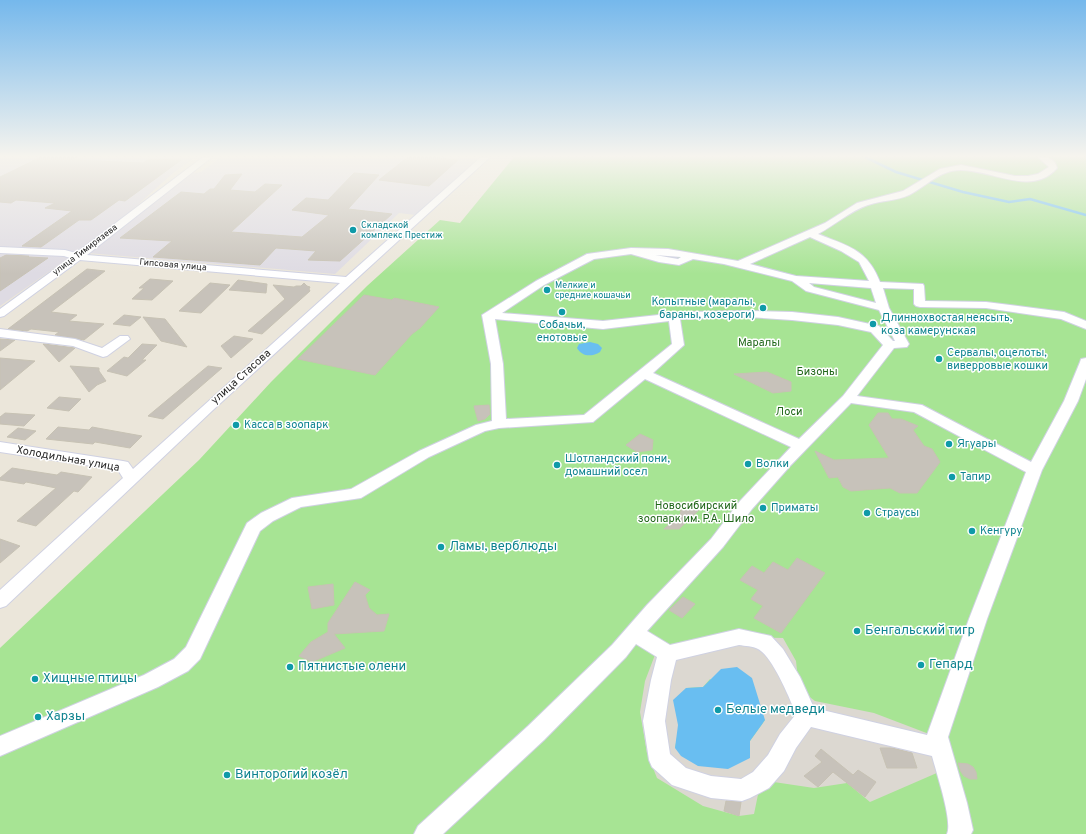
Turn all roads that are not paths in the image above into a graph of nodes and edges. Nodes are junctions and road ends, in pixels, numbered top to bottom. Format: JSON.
{"nodes":[{"id":1,"x":157,"y":196,"type":"edge"},
{"id":2,"x":442,"y":196,"type":"edge"},
{"id":3,"x":893,"y":196,"type":"edge"},
{"id":4,"x":810,"y":234,"type":"junction"},
{"id":5,"x":0,"y":250,"type":"edge"},
{"id":6,"x":78,"y":257,"type":"junction"},
{"id":7,"x":739,"y":265,"type":"junction"},
{"id":8,"x":796,"y":278,"type":"junction"},
{"id":9,"x":347,"y":280,"type":"junction"},
{"id":10,"x":876,"y":285,"type":"junction"},
{"id":11,"x":883,"y":308,"type":"junction"},
{"id":12,"x":0,"y":314,"type":"edge"},
{"id":13,"x":488,"y":315,"type":"junction"},
{"id":14,"x":674,"y":317,"type":"junction"},
{"id":15,"x":1086,"y":325,"type":"edge"},
{"id":16,"x":0,"y":333,"type":"edge"},
{"id":17,"x":124,"y":339,"type":"dead end"},
{"id":18,"x":890,"y":345,"type":"junction"},
{"id":19,"x":1086,"y":362,"type":"edge"},
{"id":20,"x":644,"y":374,"type":"junction"},
{"id":21,"x":848,"y":399,"type":"junction"},
{"id":22,"x":499,"y":424,"type":"junction"},
{"id":23,"x":802,"y":446,"type":"junction"},
{"id":24,"x":0,"y":447,"type":"edge"},
{"id":25,"x":1034,"y":470,"type":"junction"},
{"id":26,"x":131,"y":478,"type":"junction"},
{"id":27,"x":0,"y":601,"type":"edge"},
{"id":28,"x":634,"y":633,"type":"junction"},
{"id":29,"x":668,"y":654,"type":"junction"},
{"id":30,"x":807,"y":716,"type":"junction"},
{"id":31,"x":0,"y":746,"type":"edge"},
{"id":32,"x":940,"y":748,"type":"junction"},
{"id":33,"x":426,"y":834,"type":"edge"},
{"id":34,"x":959,"y":834,"type":"edge"}],
"edges":[{"from":1,"to":6,"type":"street","name":"улица Тимирязева"},
{"from":2,"to":9,"type":"street","name":"улица Стасова"},
{"from":3,"to":4,"type":"street"},
{"from":4,"to":7,"type":"street"},
{"from":4,"to":10,"type":"street"},
{"from":5,"to":6,"type":"street","name":"Гипсовая улица"},
{"from":6,"to":9,"type":"street","name":"Гипсовая улица"},
{"from":6,"to":12,"type":"street","name":"улица Тимирязева"},
{"from":7,"to":8,"type":"street"},
{"from":7,"to":13,"type":"street"},
{"from":8,"to":10,"type":"street"},
{"from":8,"to":11,"type":"street"},
{"from":9,"to":26,"type":"street","name":"улица Стасова"},
{"from":10,"to":11,"type":"street"},
{"from":10,"to":15,"type":"street"},
{"from":11,"to":18,"type":"street"},
{"from":13,"to":14,"type":"street"},
{"from":13,"to":22,"type":"street"},
{"from":14,"to":18,"type":"street"},
{"from":14,"to":20,"type":"street"},
{"from":16,"to":17,"type":"street"},
{"from":18,"to":21,"type":"street"},
{"from":19,"to":25,"type":"street"},
{"from":20,"to":22,"type":"street"},
{"from":20,"to":23,"type":"street"},
{"from":21,"to":23,"type":"street"},
{"from":21,"to":25,"type":"street"},
{"from":22,"to":31,"type":"street"},
{"from":23,"to":28,"type":"street"},
{"from":24,"to":26,"type":"street","name":"Холодильная улица"},
{"from":25,"to":32,"type":"street"},
{"from":26,"to":27,"type":"street","name":"улица Стасова"},
{"from":28,"to":29,"type":"street"},
{"from":28,"to":33,"type":"street"},
{"from":29,"to":30,"type":"street"},
{"from":29,"to":30,"type":"street"},
{"from":30,"to":32,"type":"street"},
{"from":32,"to":34,"type":"street"}]}
